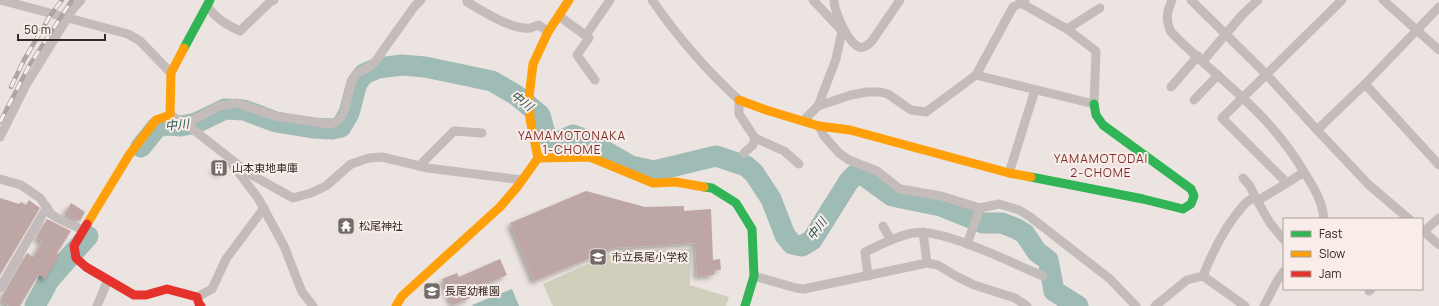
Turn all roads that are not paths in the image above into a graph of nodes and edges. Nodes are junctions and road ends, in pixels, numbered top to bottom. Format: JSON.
{"nodes":[{"id":1,"x":1,"y":0,"type":"edge"},
{"id":2,"x":81,"y":0,"type":"edge"},
{"id":3,"x":274,"y":0,"type":"edge"},
{"id":4,"x":421,"y":0,"type":"edge"},
{"id":5,"x":569,"y":0,"type":"edge"},
{"id":6,"x":610,"y":0,"type":"edge"},
{"id":7,"x":652,"y":0,"type":"edge"},
{"id":8,"x":813,"y":0,"type":"edge"},
{"id":9,"x":834,"y":0,"type":"edge"},
{"id":10,"x":900,"y":0,"type":"edge"},
{"id":11,"x":1172,"y":0,"type":"edge"},
{"id":12,"x":1191,"y":0,"type":"edge"},
{"id":13,"x":1258,"y":0,"type":"edge"},
{"id":14,"x":1342,"y":0,"type":"edge"},
{"id":15,"x":1383,"y":0,"type":"edge"},
{"id":16,"x":467,"y":2,"type":"dead end"},
{"id":17,"x":1024,"y":2,"type":"edge"},
{"id":18,"x":208,"y":3,"type":"edge"},
{"id":19,"x":1439,"y":7,"type":"edge"},
{"id":20,"x":1100,"y":8,"type":"dead end"},
{"id":21,"x":558,"y":16,"type":"junction"},
{"id":22,"x":68,"y":18,"type":"junction"},
{"id":23,"x":1067,"y":29,"type":"junction"},
{"id":24,"x":843,"y":30,"type":"junction"},
{"id":25,"x":1418,"y":30,"type":"junction"},
{"id":26,"x":548,"y":32,"type":"junction"},
{"id":27,"x":586,"y":35,"type":"junction"},
{"id":28,"x":1226,"y":35,"type":"junction"},
{"id":29,"x":1439,"y":50,"type":"edge"},
{"id":30,"x":1200,"y":59,"type":"junction"},
{"id":31,"x":171,"y":72,"type":"junction"},
{"id":32,"x":976,"y":75,"type":"junction"},
{"id":33,"x":1218,"y":75,"type":"junction"},
{"id":34,"x":1267,"y":75,"type":"junction"},
{"id":35,"x":595,"y":80,"type":"dead end"},
{"id":36,"x":1365,"y":84,"type":"junction"},
{"id":37,"x":1171,"y":87,"type":"dead end"},
{"id":38,"x":1035,"y":90,"type":"junction"},
{"id":39,"x":1242,"y":97,"type":"junction"},
{"id":40,"x":738,"y":100,"type":"junction"},
{"id":41,"x":1194,"y":100,"type":"dead end"},
{"id":42,"x":1094,"y":104,"type":"junction"},
{"id":43,"x":818,"y":106,"type":"junction"},
{"id":44,"x":170,"y":115,"type":"junction"},
{"id":45,"x":803,"y":121,"type":"junction"},
{"id":46,"x":186,"y":124,"type":"junction"},
{"id":47,"x":819,"y":126,"type":"junction"},
{"id":48,"x":1317,"y":130,"type":"junction"},
{"id":49,"x":482,"y":133,"type":"dead end"},
{"id":50,"x":0,"y":137,"type":"edge"},
{"id":51,"x":755,"y":138,"type":"junction"},
{"id":52,"x":744,"y":153,"type":"dead end"},
{"id":53,"x":224,"y":154,"type":"junction"},
{"id":54,"x":538,"y":158,"type":"junction"},
{"id":55,"x":799,"y":164,"type":"dead end"},
{"id":56,"x":1439,"y":165,"type":"edge"},
{"id":57,"x":419,"y":166,"type":"junction"},
{"id":58,"x":1304,"y":172,"type":"junction"},
{"id":59,"x":1009,"y":173,"type":"junction"},
{"id":60,"x":1243,"y":178,"type":"dead end"},
{"id":61,"x":0,"y":179,"type":"edge"},
{"id":62,"x":522,"y":180,"type":"junction"},
{"id":63,"x":1287,"y":183,"type":"junction"},
{"id":64,"x":1256,"y":199,"type":"junction"},
{"id":65,"x":47,"y":207,"type":"junction"},
{"id":66,"x":264,"y":208,"type":"junction"},
{"id":67,"x":980,"y":208,"type":"junction"},
{"id":68,"x":1324,"y":218,"type":"edge"},
{"id":69,"x":1408,"y":218,"type":"edge"},
{"id":70,"x":1439,"y":218,"type":"edge"},
{"id":71,"x":882,"y":226,"type":"dead end"},
{"id":72,"x":83,"y":230,"type":"junction"},
{"id":73,"x":923,"y":232,"type":"junction"},
{"id":74,"x":1423,"y":232,"type":"edge"},
{"id":75,"x":1283,"y":239,"type":"edge"},
{"id":76,"x":891,"y":240,"type":"junction"},
{"id":77,"x":967,"y":244,"type":"junction"},
{"id":78,"x":1439,"y":245,"type":"edge"},
{"id":79,"x":927,"y":263,"type":"junction"},
{"id":80,"x":1283,"y":272,"type":"edge"},
{"id":81,"x":754,"y":276,"type":"junction"},
{"id":82,"x":868,"y":276,"type":"junction"},
{"id":83,"x":1042,"y":276,"type":"dead end"},
{"id":84,"x":1202,"y":276,"type":"junction"},
{"id":85,"x":108,"y":280,"type":"junction"},
{"id":86,"x":0,"y":288,"type":"edge"},
{"id":87,"x":197,"y":297,"type":"junction"},
{"id":88,"x":97,"y":306,"type":"edge"},
{"id":89,"x":201,"y":306,"type":"edge"},
{"id":90,"x":313,"y":306,"type":"edge"},
{"id":91,"x":396,"y":306,"type":"edge"},
{"id":92,"x":745,"y":306,"type":"edge"},
{"id":93,"x":1027,"y":306,"type":"edge"},
{"id":94,"x":1136,"y":306,"type":"edge"},
{"id":95,"x":1155,"y":306,"type":"edge"},
{"id":96,"x":1245,"y":306,"type":"edge"},
{"id":97,"x":1264,"y":306,"type":"edge"}],
"edges":[{"from":1,"to":22,"type":"street"},
{"from":2,"to":22,"type":"street"},
{"from":3,"to":18,"type":"street"},
{"from":4,"to":46,"type":"street"},
{"from":5,"to":21,"type":"street"},
{"from":6,"to":27,"type":"street"},
{"from":7,"to":40,"type":"street"},
{"from":8,"to":24,"type":"street"},
{"from":9,"to":24,"type":"street"},
{"from":10,"to":24,"type":"street"},
{"from":11,"to":30,"type":"street"},
{"from":12,"to":28,"type":"street"},
{"from":13,"to":28,"type":"street"},
{"from":14,"to":34,"type":"street"},
{"from":15,"to":25,"type":"street"},
{"from":16,"to":26,"type":"street"},
{"from":17,"to":23,"type":"street"},
{"from":17,"to":32,"type":"street"},
{"from":18,"to":31,"type":"street"},
{"from":19,"to":25,"type":"street"},
{"from":20,"to":23,"type":"street"},
{"from":21,"to":26,"type":"street"},
{"from":21,"to":27,"type":"street"},
{"from":22,"to":31,"type":"street"},
{"from":22,"to":50,"type":"street"},
{"from":23,"to":42,"type":"street"},
{"from":24,"to":43,"type":"street"},
{"from":25,"to":29,"type":"street"},
{"from":25,"to":36,"type":"street"},
{"from":26,"to":54,"type":"street"},
{"from":27,"to":35,"type":"street"},
{"from":28,"to":30,"type":"street"},
{"from":28,"to":34,"type":"street"},
{"from":30,"to":33,"type":"street"},
{"from":30,"to":37,"type":"street"},
{"from":31,"to":44,"type":"street"},
{"from":32,"to":38,"type":"street"},
{"from":32,"to":43,"type":"street"},
{"from":33,"to":39,"type":"street"},
{"from":33,"to":41,"type":"street"},
{"from":34,"to":39,"type":"street"},
{"from":34,"to":48,"type":"street"},
{"from":36,"to":48,"type":"street"},
{"from":36,"to":56,"type":"street"},
{"from":38,"to":42,"type":"street"},
{"from":38,"to":59,"type":"street"},
{"from":39,"to":58,"type":"street"},
{"from":39,"to":63,"type":"street"},
{"from":40,"to":45,"type":"street"},
{"from":40,"to":51,"type":"street"},
{"from":42,"to":59,"type":"street"},
{"from":43,"to":45,"type":"street"},
{"from":44,"to":46,"type":"street"},
{"from":44,"to":72,"type":"street"},
{"from":45,"to":47,"type":"street"},
{"from":46,"to":53,"type":"street"},
{"from":47,"to":59,"type":"street"},
{"from":47,"to":67,"type":"street"},
{"from":48,"to":69,"type":"street"},
{"from":49,"to":57,"type":"street"},
{"from":51,"to":52,"type":"street"},
{"from":51,"to":55,"type":"street"},
{"from":53,"to":57,"type":"street"},
{"from":53,"to":66,"type":"street"},
{"from":54,"to":62,"type":"street"},
{"from":54,"to":81,"type":"street"},
{"from":57,"to":62,"type":"street"},
{"from":58,"to":63,"type":"street"},
{"from":58,"to":68,"type":"street"},
{"from":60,"to":64,"type":"street"},
{"from":61,"to":65,"type":"street"},
{"from":62,"to":91,"type":"street"},
{"from":63,"to":64,"type":"street"},
{"from":64,"to":75,"type":"street"},
{"from":64,"to":84,"type":"street"},
{"from":65,"to":72,"type":"street"},
{"from":65,"to":86,"type":"street"},
{"from":66,"to":87,"type":"street"},
{"from":66,"to":90,"type":"street"},
{"from":67,"to":77,"type":"street"},
{"from":67,"to":94,"type":"street"},
{"from":70,"to":74,"type":"street"},
{"from":71,"to":76,"type":"street"},
{"from":72,"to":85,"type":"street"},
{"from":73,"to":76,"type":"street"},
{"from":73,"to":77,"type":"street"},
{"from":73,"to":79,"type":"street"},
{"from":74,"to":78,"type":"street"},
{"from":76,"to":82,"type":"street"},
{"from":77,"to":83,"type":"street"},
{"from":79,"to":82,"type":"street"},
{"from":79,"to":93,"type":"street"},
{"from":80,"to":97,"type":"street"},
{"from":81,"to":82,"type":"street"},
{"from":81,"to":92,"type":"street"},
{"from":84,"to":95,"type":"street"},
{"from":84,"to":96,"type":"street"},
{"from":85,"to":87,"type":"street"},
{"from":85,"to":88,"type":"street"},
{"from":87,"to":89,"type":"street"}]}
